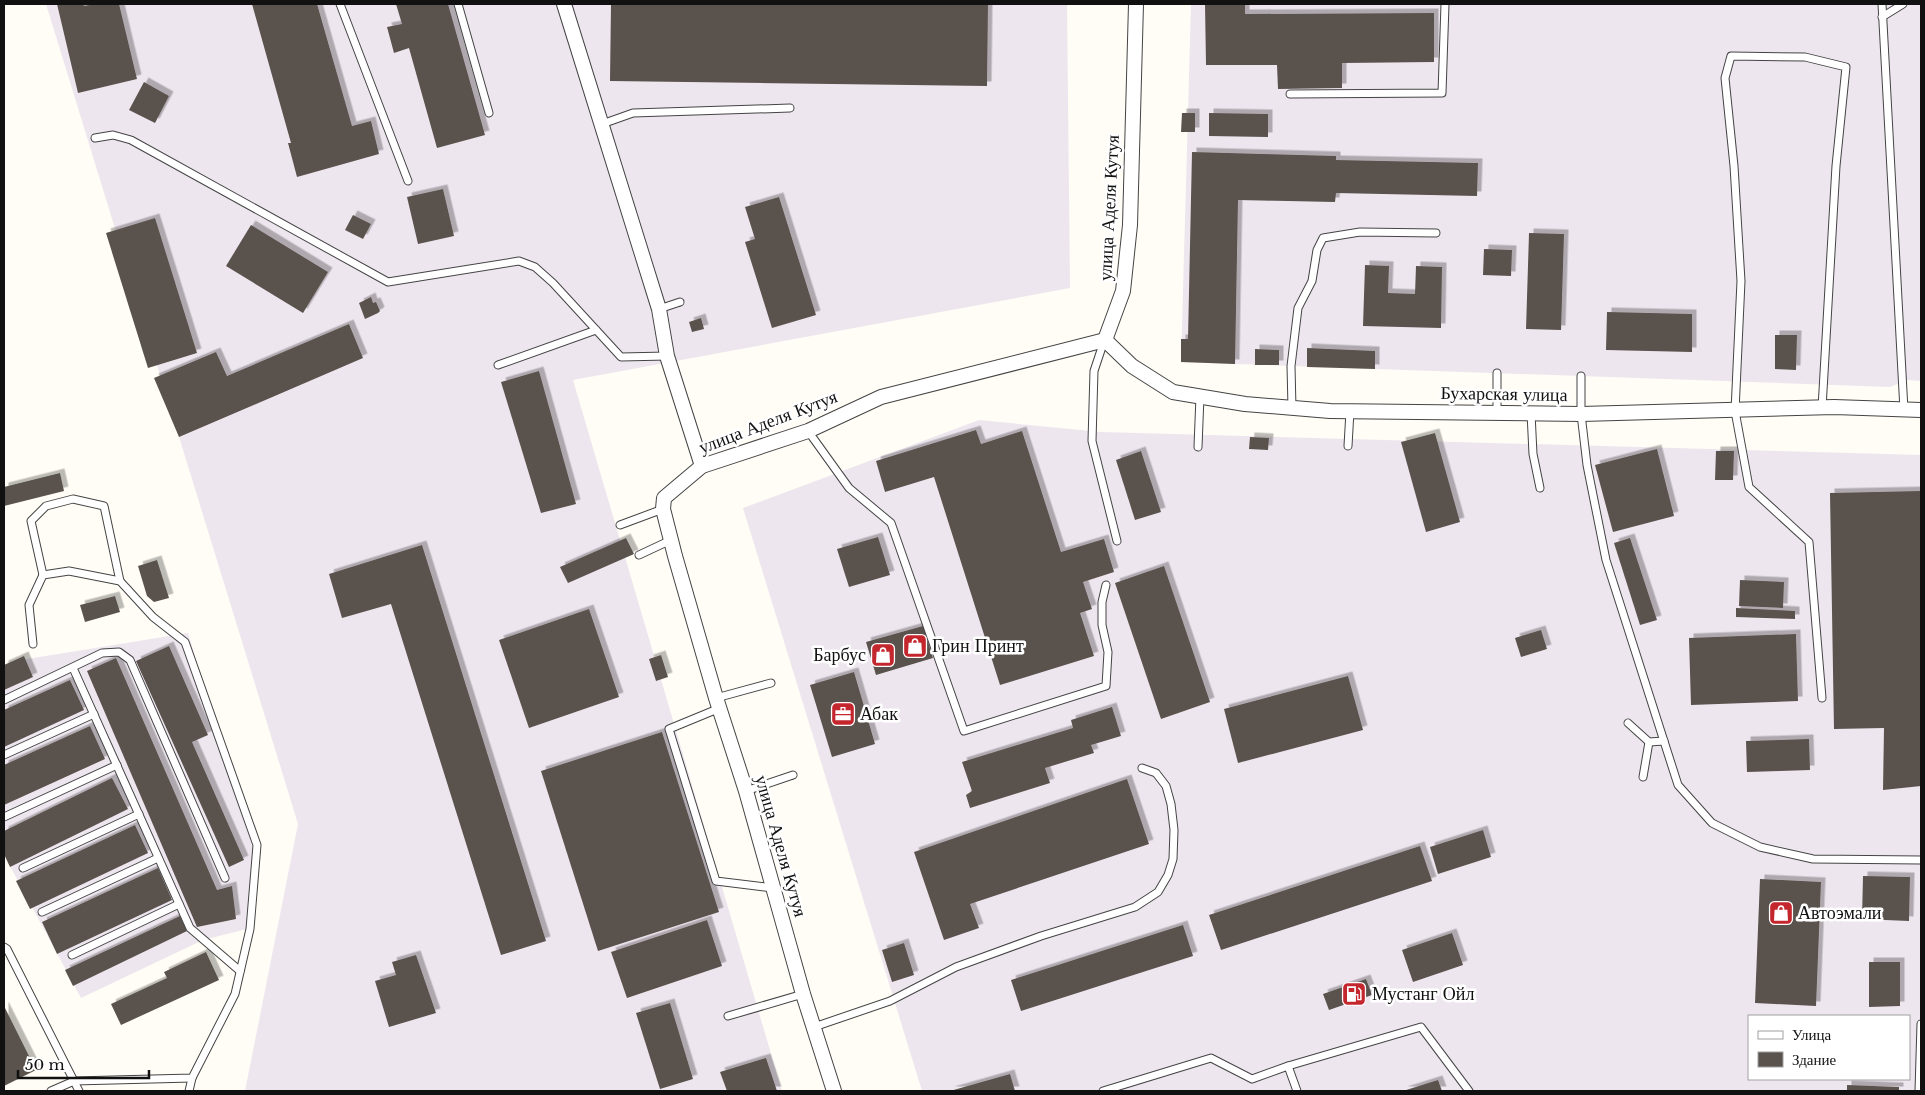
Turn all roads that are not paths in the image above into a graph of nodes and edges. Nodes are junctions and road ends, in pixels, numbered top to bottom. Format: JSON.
{"nodes":[{"id":1,"x":340,"y":4,"type":"edge"},
{"id":2,"x":458,"y":4,"type":"edge"},
{"id":3,"x":564,"y":4,"type":"edge"},
{"id":4,"x":1136,"y":4,"type":"edge"},
{"id":5,"x":1445,"y":4,"type":"edge"},
{"id":6,"x":1882,"y":4,"type":"edge"},
{"id":7,"x":1903,"y":4,"type":"edge"},
{"id":8,"x":1882,"y":17,"type":"junction"},
{"id":9,"x":1290,"y":94,"type":"dead end"},
{"id":10,"x":790,"y":108,"type":"dead end"},
{"id":11,"x":489,"y":113,"type":"dead end"},
{"id":12,"x":602,"y":124,"type":"junction"},
{"id":13,"x":95,"y":138,"type":"dead end"},
{"id":14,"x":408,"y":180,"type":"dead end"},
{"id":15,"x":1436,"y":233,"type":"dead end"},
{"id":16,"x":680,"y":302,"type":"dead end"},
{"id":17,"x":658,"y":309,"type":"junction"},
{"id":18,"x":596,"y":330,"type":"junction"},
{"id":19,"x":1105,"y":340,"type":"junction"},
{"id":20,"x":667,"y":356,"type":"junction"},
{"id":21,"x":498,"y":365,"type":"dead end"},
{"id":22,"x":1497,"y":373,"type":"dead end"},
{"id":23,"x":1581,"y":376,"type":"dead end"},
{"id":24,"x":1200,"y":396,"type":"junction"},
{"id":25,"x":1292,"y":408,"type":"junction"},
{"id":26,"x":1822,"y":408,"type":"junction"},
{"id":27,"x":1904,"y":410,"type":"junction"},
{"id":28,"x":1921,"y":410,"type":"edge"},
{"id":29,"x":1350,"y":411,"type":"junction"},
{"id":30,"x":1735,"y":411,"type":"junction"},
{"id":31,"x":1497,"y":413,"type":"junction"},
{"id":32,"x":1532,"y":413,"type":"junction"},
{"id":33,"x":1581,"y":414,"type":"junction"},
{"id":34,"x":808,"y":431,"type":"junction"},
{"id":35,"x":1348,"y":446,"type":"dead end"},
{"id":36,"x":1198,"y":447,"type":"dead end"},
{"id":37,"x":702,"y":466,"type":"junction"},
{"id":38,"x":1540,"y":488,"type":"dead end"},
{"id":39,"x":663,"y":509,"type":"junction"},
{"id":40,"x":620,"y":525,"type":"dead end"},
{"id":41,"x":671,"y":540,"type":"junction"},
{"id":42,"x":1117,"y":541,"type":"dead end"},
{"id":43,"x":639,"y":554,"type":"dead end"},
{"id":44,"x":43,"y":575,"type":"junction"},
{"id":45,"x":120,"y":581,"type":"junction"},
{"id":46,"x":1106,"y":585,"type":"dead end"},
{"id":47,"x":33,"y":644,"type":"dead end"},
{"id":48,"x":73,"y":668,"type":"junction"},
{"id":49,"x":771,"y":683,"type":"dead end"},
{"id":50,"x":1822,"y":698,"type":"dead end"},
{"id":51,"x":4,"y":700,"type":"edge"},
{"id":52,"x":718,"y":703,"type":"junction"},
{"id":53,"x":94,"y":714,"type":"junction"},
{"id":54,"x":1628,"y":723,"type":"dead end"},
{"id":55,"x":1664,"y":741,"type":"junction"},
{"id":56,"x":1649,"y":742,"type":"junction"},
{"id":57,"x":4,"y":755,"type":"edge"},
{"id":58,"x":117,"y":765,"type":"junction"},
{"id":59,"x":1142,"y":768,"type":"dead end"},
{"id":60,"x":793,"y":775,"type":"dead end"},
{"id":61,"x":1643,"y":778,"type":"dead end"},
{"id":62,"x":746,"y":791,"type":"junction"},
{"id":63,"x":139,"y":814,"type":"junction"},
{"id":64,"x":4,"y":817,"type":"edge"},
{"id":65,"x":158,"y":858,"type":"junction"},
{"id":66,"x":1921,"y":860,"type":"edge"},
{"id":67,"x":23,"y":868,"type":"dead end"},
{"id":68,"x":225,"y":878,"type":"dead end"},
{"id":69,"x":773,"y":888,"type":"junction"},
{"id":70,"x":179,"y":904,"type":"junction"},
{"id":71,"x":42,"y":912,"type":"dead end"},
{"id":72,"x":4,"y":947,"type":"edge"},
{"id":73,"x":72,"y":955,"type":"dead end"},
{"id":74,"x":240,"y":971,"type":"junction"},
{"id":75,"x":803,"y":994,"type":"junction"},
{"id":76,"x":728,"y":1016,"type":"dead end"},
{"id":77,"x":1921,"y":1024,"type":"edge"},
{"id":78,"x":814,"y":1027,"type":"junction"},
{"id":79,"x":1288,"y":1066,"type":"junction"},
{"id":80,"x":192,"y":1078,"type":"junction"},
{"id":81,"x":74,"y":1081,"type":"junction"},
{"id":82,"x":51,"y":1091,"type":"edge"},
{"id":83,"x":79,"y":1091,"type":"edge"},
{"id":84,"x":189,"y":1091,"type":"edge"},
{"id":85,"x":834,"y":1091,"type":"edge"},
{"id":86,"x":1102,"y":1091,"type":"edge"},
{"id":87,"x":1297,"y":1091,"type":"edge"},
{"id":88,"x":1468,"y":1091,"type":"edge"},
{"id":89,"x":1919,"y":1091,"type":"edge"}],
"edges":[{"from":1,"to":14,"type":"lane"},
{"from":2,"to":11,"type":"lane"},
{"from":3,"to":12,"type":"street"},
{"from":4,"to":19,"type":"street","name":"улица Аделя Кутуя"},
{"from":5,"to":9,"type":"lane"},
{"from":6,"to":8,"type":"lane"},
{"from":7,"to":8,"type":"lane"},
{"from":8,"to":27,"type":"lane"},
{"from":10,"to":12,"type":"lane"},
{"from":12,"to":17,"type":"street"},
{"from":13,"to":18,"type":"lane"},
{"from":15,"to":25,"type":"lane"},
{"from":16,"to":17,"type":"lane"},
{"from":17,"to":20,"type":"street"},
{"from":18,"to":20,"type":"lane"},
{"from":18,"to":21,"type":"lane"},
{"from":19,"to":24,"type":"street","name":"Бухарская улица"},
{"from":19,"to":34,"type":"street","name":"улица Аделя Кутуя"},
{"from":19,"to":42,"type":"lane"},
{"from":20,"to":37,"type":"street"},
{"from":22,"to":31,"type":"lane"},
{"from":23,"to":33,"type":"lane"},
{"from":24,"to":25,"type":"street","name":"Бухарская улица"},
{"from":24,"to":36,"type":"lane"},
{"from":25,"to":29,"type":"street","name":"Бухарская улица"},
{"from":26,"to":27,"type":"street","name":"Бухарская улица"},
{"from":26,"to":30,"type":"street","name":"Бухарская улица"},
{"from":26,"to":30,"type":"lane"},
{"from":27,"to":28,"type":"street","name":"Бухарская улица"},
{"from":29,"to":31,"type":"street","name":"Бухарская улица"},
{"from":29,"to":35,"type":"lane"},
{"from":30,"to":33,"type":"street","name":"Бухарская улица"},
{"from":30,"to":50,"type":"lane"},
{"from":31,"to":32,"type":"street","name":"Бухарская улица"},
{"from":32,"to":33,"type":"street","name":"Бухарская улица"},
{"from":32,"to":38,"type":"lane"},
{"from":33,"to":55,"type":"lane"},
{"from":34,"to":37,"type":"street","name":"улица Аделя Кутуя"},
{"from":34,"to":46,"type":"lane"},
{"from":37,"to":39,"type":"street","name":"улица Аделя Кутуя"},
{"from":39,"to":40,"type":"lane"},
{"from":39,"to":41,"type":"street","name":"улица Аделя Кутуя"},
{"from":41,"to":43,"type":"lane"},
{"from":41,"to":52,"type":"street","name":"улица Аделя Кутуя"},
{"from":44,"to":45,"type":"lane"},
{"from":44,"to":45,"type":"lane"},
{"from":44,"to":47,"type":"lane"},
{"from":45,"to":74,"type":"lane"},
{"from":48,"to":51,"type":"lane"},
{"from":48,"to":53,"type":"lane"},
{"from":48,"to":68,"type":"lane"},
{"from":49,"to":52,"type":"lane"},
{"from":52,"to":62,"type":"street","name":"улица Аделя Кутуя"},
{"from":52,"to":69,"type":"lane"},
{"from":53,"to":57,"type":"lane"},
{"from":53,"to":58,"type":"lane"},
{"from":54,"to":56,"type":"lane"},
{"from":55,"to":56,"type":"lane"},
{"from":55,"to":66,"type":"lane"},
{"from":56,"to":61,"type":"lane"},
{"from":58,"to":63,"type":"lane"},
{"from":58,"to":64,"type":"lane"},
{"from":59,"to":78,"type":"lane"},
{"from":60,"to":62,"type":"lane"},
{"from":62,"to":69,"type":"street","name":"улица Аделя Кутуя"},
{"from":63,"to":65,"type":"lane"},
{"from":63,"to":67,"type":"lane"},
{"from":65,"to":70,"type":"lane"},
{"from":65,"to":71,"type":"lane"},
{"from":69,"to":75,"type":"street","name":"улица Аделя Кутуя"},
{"from":70,"to":73,"type":"lane"},
{"from":70,"to":74,"type":"lane"},
{"from":72,"to":81,"type":"lane"},
{"from":74,"to":80,"type":"lane"},
{"from":75,"to":76,"type":"lane"},
{"from":75,"to":78,"type":"street","name":"улица Аделя Кутуя"},
{"from":77,"to":89,"type":"lane"},
{"from":78,"to":85,"type":"street","name":"улица Аделя Кутуя"},
{"from":79,"to":86,"type":"lane"},
{"from":79,"to":87,"type":"lane"},
{"from":79,"to":88,"type":"lane"},
{"from":80,"to":81,"type":"lane"},
{"from":80,"to":84,"type":"lane"},
{"from":81,"to":82,"type":"lane"},
{"from":81,"to":83,"type":"lane"}]}
